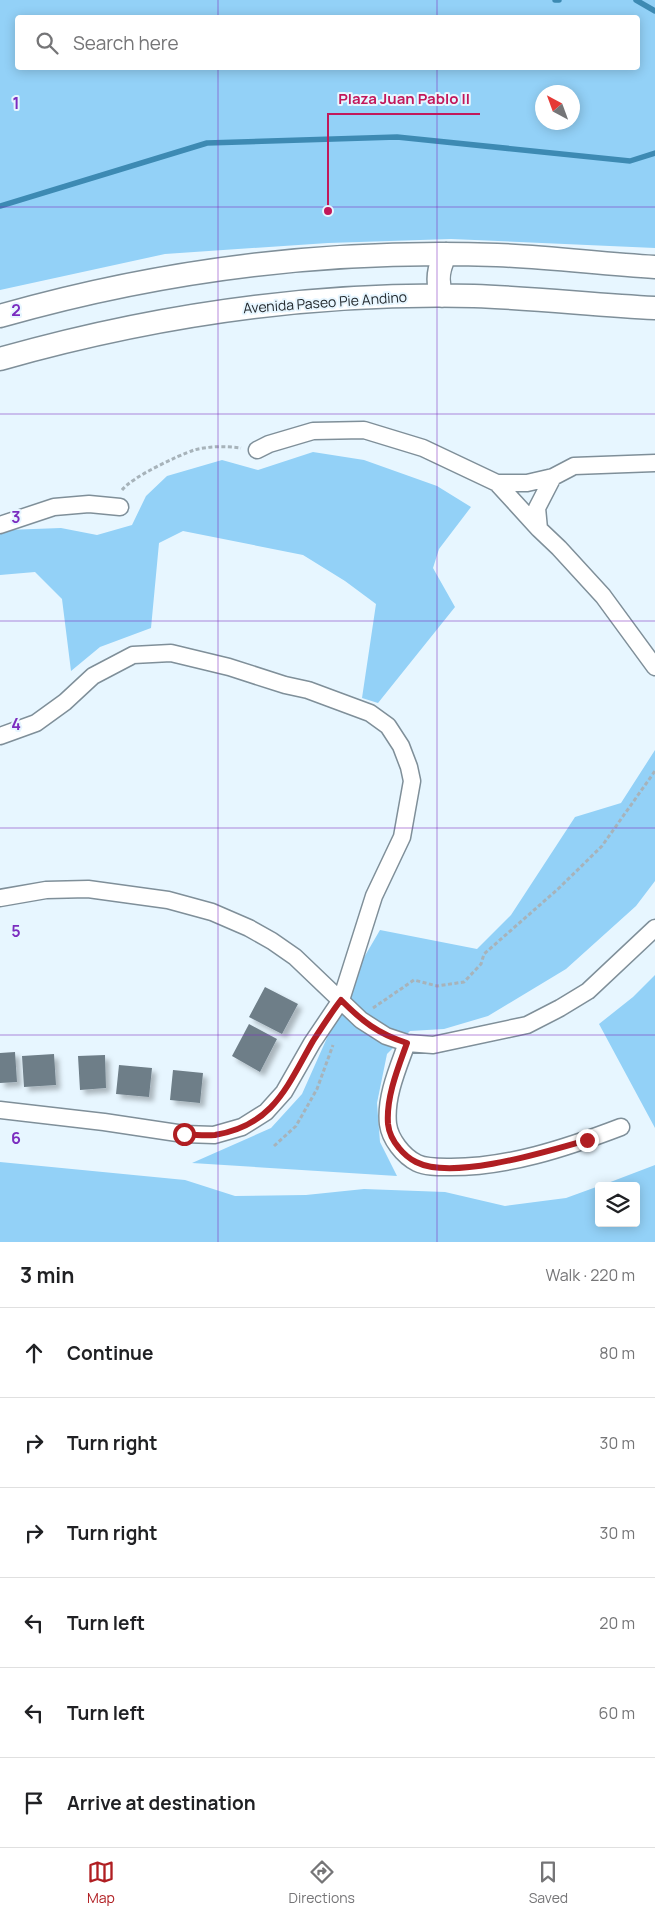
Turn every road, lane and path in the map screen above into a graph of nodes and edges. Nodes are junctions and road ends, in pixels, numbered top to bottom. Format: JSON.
{"nodes":[{"id":1,"x":446,"y":254,"type":"junction"},
{"id":2,"x":655,"y":267,"type":"edge"},
{"id":3,"x":442,"y":296,"type":"junction"},
{"id":4,"x":655,"y":308,"type":"edge"},
{"id":5,"x":0,"y":316,"type":"edge"},
{"id":6,"x":0,"y":359,"type":"edge"},
{"id":7,"x":257,"y":450,"type":"joint"},
{"id":8,"x":655,"y":463,"type":"edge"},
{"id":9,"x":553,"y":477,"type":"junction"},
{"id":10,"x":497,"y":484,"type":"junction"},
{"id":11,"x":120,"y":507,"type":"joint"},
{"id":12,"x":0,"y":525,"type":"edge"},
{"id":13,"x":539,"y":529,"type":"junction"},
{"id":14,"x":655,"y":666,"type":"edge"},
{"id":15,"x":0,"y":736,"type":"edge"},
{"id":16,"x":655,"y":771,"type":"edge"},
{"id":17,"x":0,"y":898,"type":"edge"},
{"id":18,"x":655,"y":928,"type":"edge"},
{"id":19,"x":341,"y":1000,"type":"junction"},
{"id":20,"x":358,"y":1017,"type":"junction"},
{"id":21,"x":407,"y":1043,"type":"junction"},
{"id":22,"x":0,"y":1110,"type":"edge"},
{"id":23,"x":621,"y":1127,"type":"dead end"},
{"id":24,"x":274,"y":1146,"type":"dead end"}],
"edges":[{"from":1,"to":2,"type":"main road"},
{"from":1,"to":3,"type":"main road"},
{"from":1,"to":5,"type":"main road"},
{"from":3,"to":4,"type":"main road","name":"Avenida Paseo Pie Andino"},
{"from":3,"to":6,"type":"main road","name":"Avenida Paseo Pie Andino"},
{"from":7,"to":10,"type":"street"},
{"from":7,"to":11,"type":"path"},
{"from":8,"to":9,"type":"street"},
{"from":9,"to":10,"type":"street"},
{"from":9,"to":13,"type":"street"},
{"from":10,"to":13,"type":"street"},
{"from":11,"to":12,"type":"street"},
{"from":13,"to":14,"type":"street"},
{"from":15,"to":19,"type":"street"},
{"from":16,"to":20,"type":"path"},
{"from":17,"to":19,"type":"street"},
{"from":18,"to":21,"type":"street"},
{"from":19,"to":20,"type":"street"},
{"from":19,"to":22,"type":"street"},
{"from":20,"to":21,"type":"street"},
{"from":20,"to":24,"type":"path"},
{"from":21,"to":23,"type":"street"}]}
